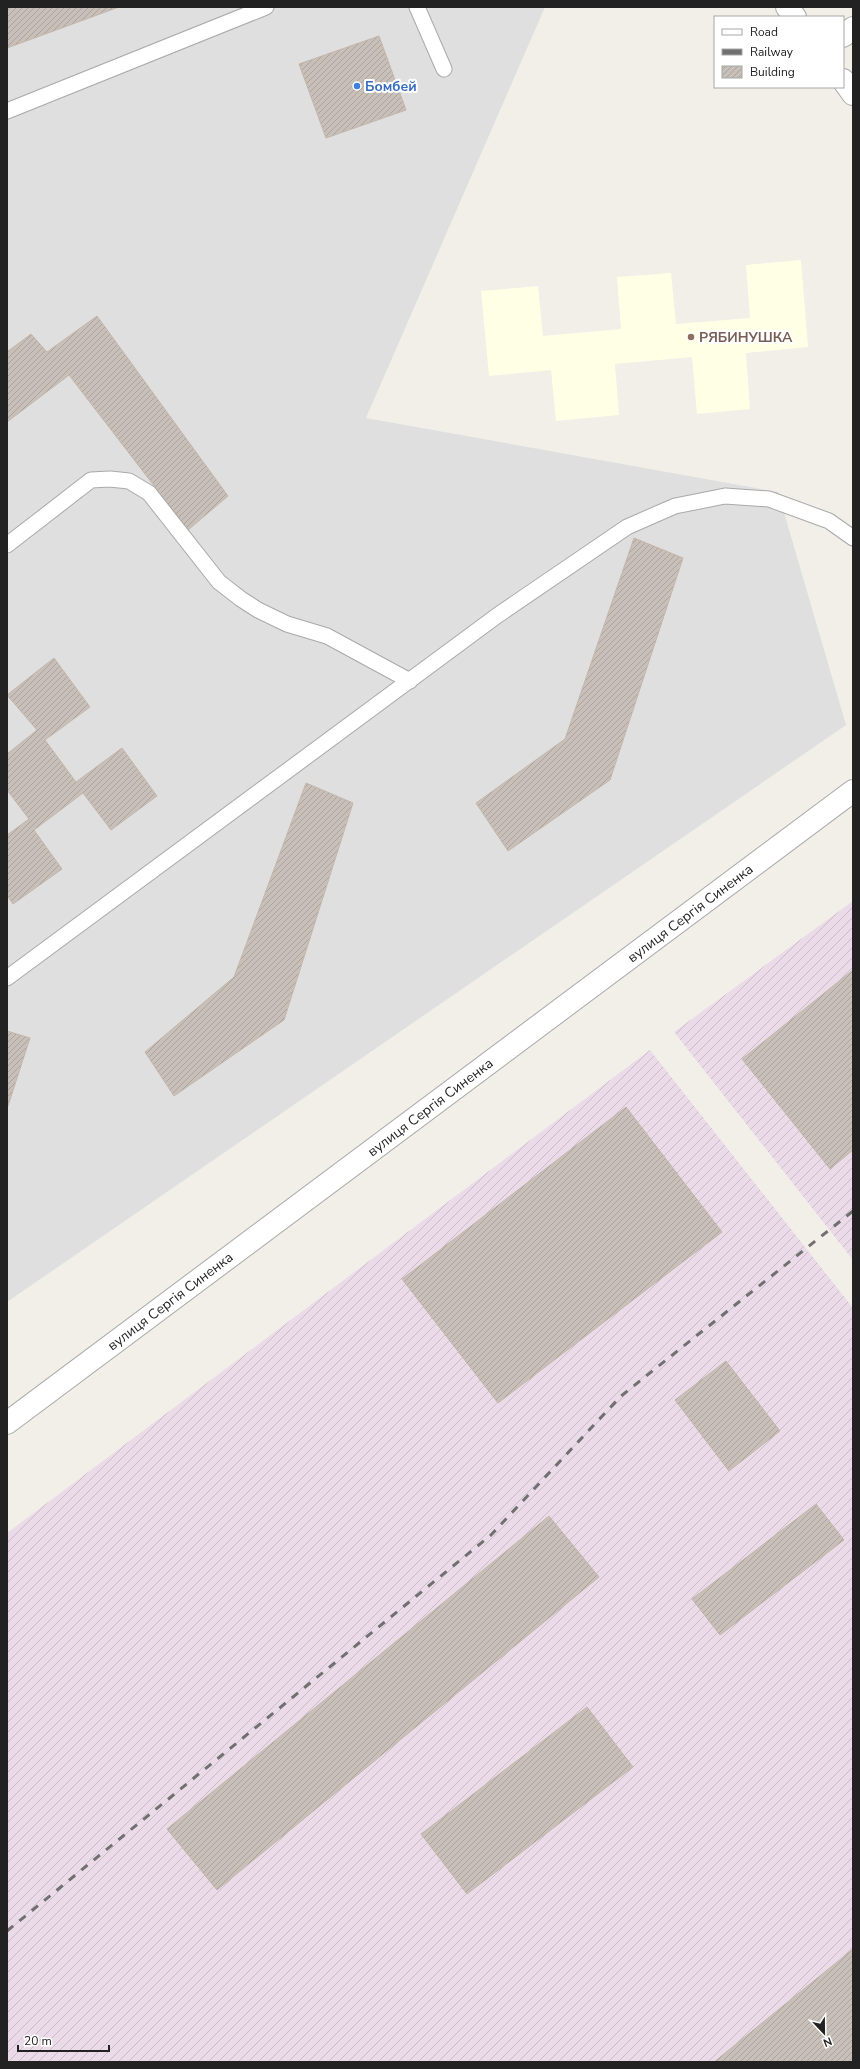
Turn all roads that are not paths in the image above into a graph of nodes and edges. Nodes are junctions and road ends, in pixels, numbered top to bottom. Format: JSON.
{"nodes":[{"id":1,"x":266,"y":7,"type":"edge"},
{"id":2,"x":417,"y":7,"type":"edge"},
{"id":3,"x":787,"y":7,"type":"edge"},
{"id":4,"x":794,"y":16,"type":"edge"},
{"id":5,"x":853,"y":28,"type":"edge"},
{"id":6,"x":844,"y":35,"type":"edge"},
{"id":7,"x":444,"y":69,"type":"dead end"},
{"id":8,"x":844,"y":81,"type":"edge"},
{"id":9,"x":853,"y":94,"type":"edge"},
{"id":10,"x":7,"y":111,"type":"edge"},
{"id":11,"x":853,"y":538,"type":"edge"},
{"id":12,"x":7,"y":545,"type":"edge"},
{"id":13,"x":410,"y":681,"type":"junction"},
{"id":14,"x":853,"y":791,"type":"edge"},
{"id":15,"x":7,"y":978,"type":"edge"},
{"id":16,"x":7,"y":1423,"type":"edge"}],
"edges":[{"from":1,"to":10,"type":"lane"},
{"from":2,"to":7,"type":"lane"},
{"from":3,"to":4,"type":"street"},
{"from":5,"to":6,"type":"street"},
{"from":8,"to":9,"type":"street"},
{"from":11,"to":13,"type":"lane"},
{"from":12,"to":13,"type":"lane"},
{"from":13,"to":15,"type":"lane"},
{"from":14,"to":16,"type":"street","name":"вулиця Сергія Синенка"}]}
